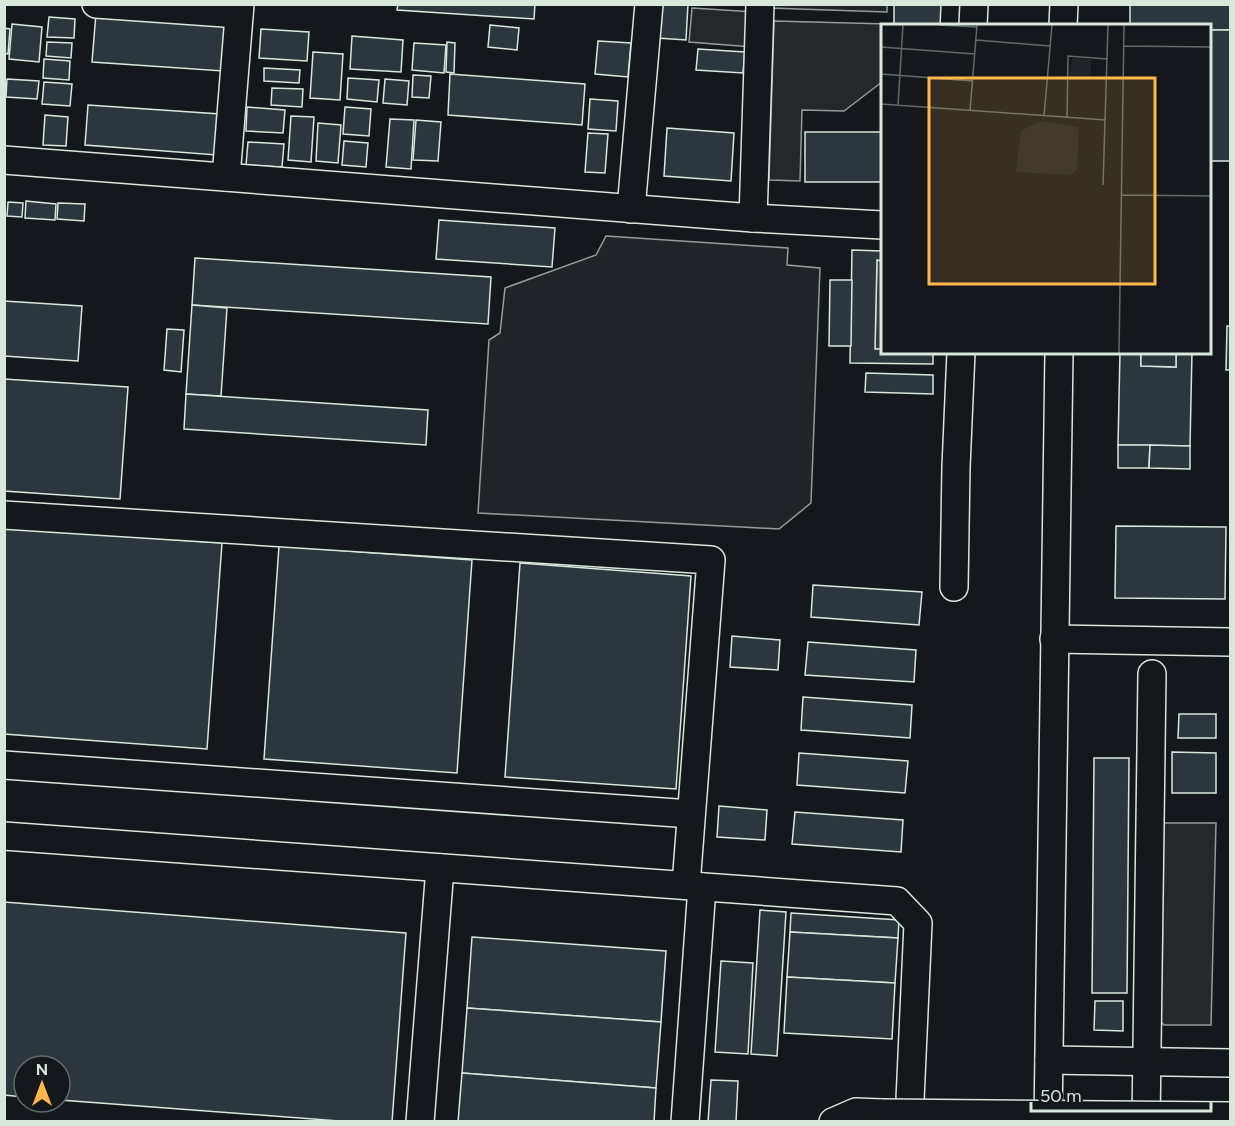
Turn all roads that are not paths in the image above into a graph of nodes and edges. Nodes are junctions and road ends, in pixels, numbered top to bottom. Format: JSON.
{"nodes":[{"id":1,"x":96,"y":4,"type":"edge"},
{"id":2,"x":649,"y":4,"type":"edge"},
{"id":3,"x":760,"y":4,"type":"edge"},
{"id":4,"x":974,"y":4,"type":"edge"},
{"id":5,"x":1064,"y":4,"type":"edge"},
{"id":6,"x":239,"y":9,"type":"edge"},
{"id":7,"x":973,"y":24,"type":"edge"},
{"id":8,"x":1064,"y":24,"type":"edge"},
{"id":9,"x":4,"y":160,"type":"edge"},
{"id":10,"x":226,"y":177,"type":"junction"},
{"id":11,"x":631,"y":209,"type":"junction"},
{"id":12,"x":753,"y":218,"type":"junction"},
{"id":13,"x":881,"y":225,"type":"edge"},
{"id":14,"x":961,"y":354,"type":"edge"},
{"id":15,"x":1059,"y":354,"type":"edge"},
{"id":16,"x":4,"y":515,"type":"edge"},
{"id":17,"x":954,"y":587,"type":"dead end"},
{"id":18,"x":1054,"y":639,"type":"junction"},
{"id":19,"x":1230,"y":642,"type":"edge"},
{"id":20,"x":1152,"y":674,"type":"dead end"},
{"id":21,"x":4,"y":765,"type":"edge"},
{"id":22,"x":691,"y":813,"type":"junction"},
{"id":23,"x":4,"y":836,"type":"edge"},
{"id":24,"x":440,"y":868,"type":"junction"},
{"id":25,"x":694,"y":886,"type":"junction"},
{"id":26,"x":1048,"y":1060,"type":"junction"},
{"id":27,"x":1146,"y":1061,"type":"junction"},
{"id":28,"x":1230,"y":1063,"type":"edge"},
{"id":29,"x":1230,"y":1116,"type":"edge"},
{"id":30,"x":420,"y":1122,"type":"edge"},
{"id":31,"x":685,"y":1122,"type":"edge"},
{"id":32,"x":833,"y":1122,"type":"edge"},
{"id":33,"x":909,"y":1122,"type":"edge"},
{"id":34,"x":1048,"y":1122,"type":"edge"},
{"id":35,"x":1146,"y":1122,"type":"edge"}],
"edges":[{"from":1,"to":6,"type":"street"},
{"from":2,"to":11,"type":"street"},
{"from":3,"to":12,"type":"street"},
{"from":4,"to":7,"type":"street"},
{"from":5,"to":8,"type":"street"},
{"from":6,"to":10,"type":"street"},
{"from":9,"to":10,"type":"street"},
{"from":10,"to":11,"type":"street"},
{"from":11,"to":12,"type":"street"},
{"from":12,"to":13,"type":"street"},
{"from":14,"to":17,"type":"street"},
{"from":15,"to":18,"type":"street"},
{"from":16,"to":22,"type":"street"},
{"from":18,"to":19,"type":"street"},
{"from":18,"to":26,"type":"street"},
{"from":20,"to":27,"type":"street"},
{"from":21,"to":22,"type":"street"},
{"from":22,"to":25,"type":"street"},
{"from":23,"to":24,"type":"street"},
{"from":24,"to":25,"type":"street"},
{"from":24,"to":30,"type":"street"},
{"from":25,"to":31,"type":"street"},
{"from":25,"to":33,"type":"street"},
{"from":26,"to":27,"type":"street"},
{"from":26,"to":34,"type":"street"},
{"from":27,"to":28,"type":"street"},
{"from":27,"to":35,"type":"street"},
{"from":29,"to":32,"type":"street","bridge":true}]}
